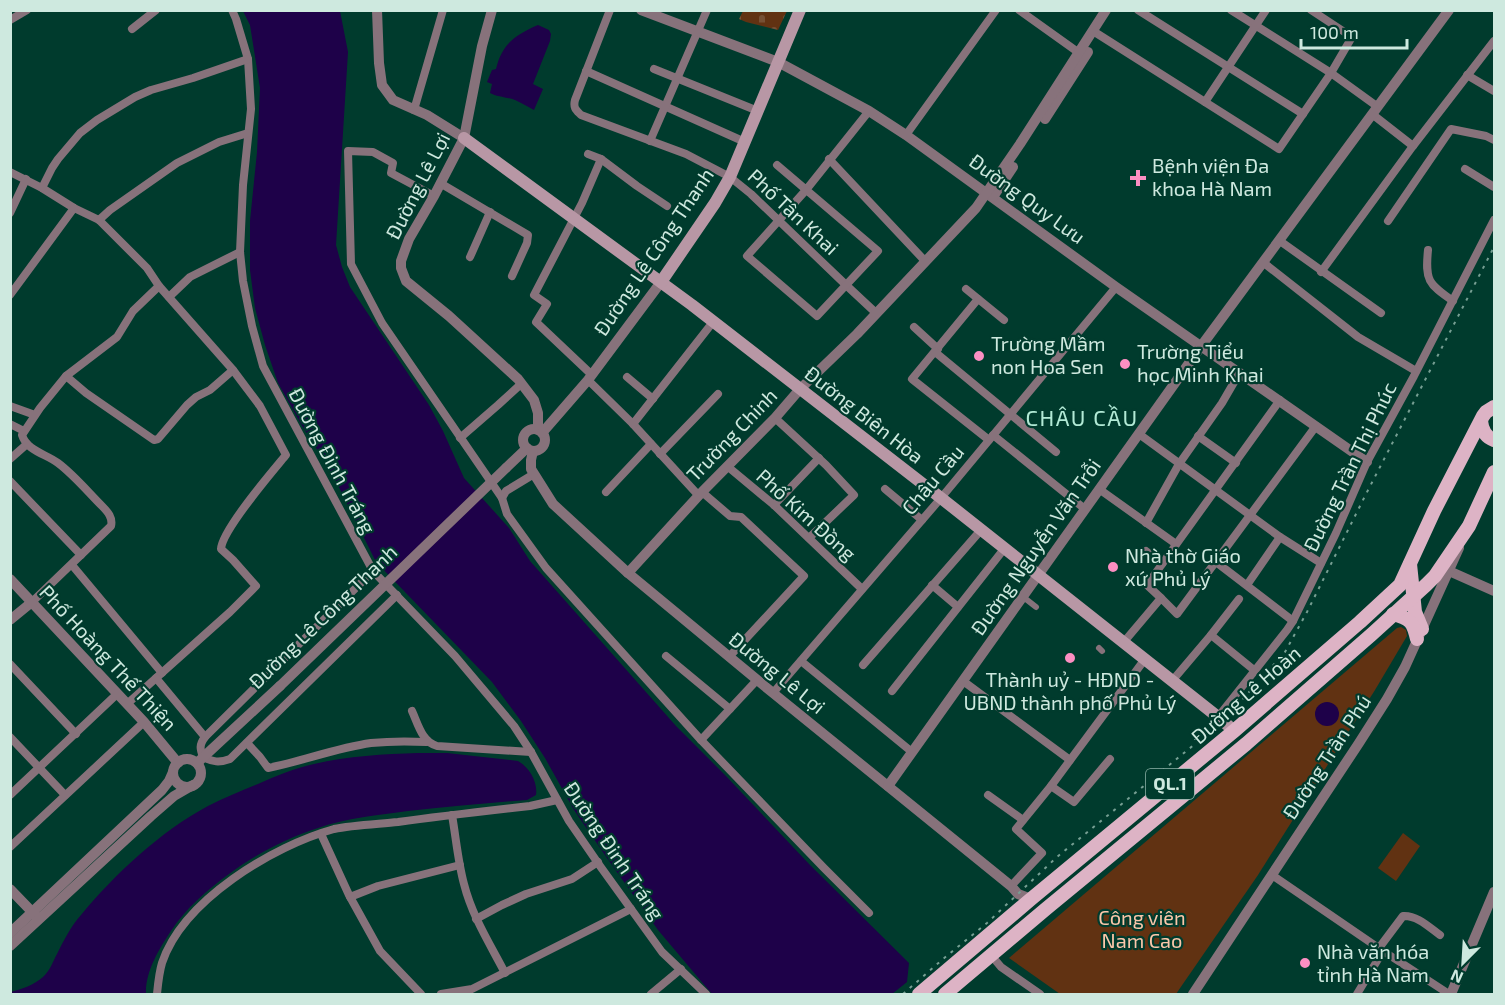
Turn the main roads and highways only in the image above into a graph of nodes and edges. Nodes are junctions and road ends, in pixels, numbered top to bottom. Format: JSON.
{"nodes":[{"id":1,"x":800,"y":10,"type":"edge"},
{"id":2,"x":464,"y":138,"type":"road end"},
{"id":3,"x":661,"y":282,"type":"junction"},
{"id":4,"x":1494,"y":407,"type":"edge"},
{"id":5,"x":1481,"y":421,"type":"junction"},
{"id":6,"x":1494,"y":440,"type":"edge"},
{"id":7,"x":1494,"y":472,"type":"edge"},
{"id":8,"x":1413,"y":587,"type":"junction"},
{"id":9,"x":1438,"y":595,"type":"road end"},
{"id":10,"x":1393,"y":614,"type":"junction"},
{"id":11,"x":1234,"y":731,"type":"junction"},
{"id":12,"x":1246,"y":744,"type":"junction"},
{"id":13,"x":1031,"y":899,"type":"junction"},
{"id":14,"x":1042,"y":912,"type":"junction"},
{"id":15,"x":919,"y":994,"type":"edge"},
{"id":16,"x":945,"y":994,"type":"edge"}],
"edges":[{"from":1,"to":3,"type":"main road","name":"Đường Lê Công Thanh"},
{"from":2,"to":3,"type":"main road","name":"Đường Biên Hòa"},
{"from":3,"to":11,"type":"main road","name":"Đường Biên Hòa"},
{"from":4,"to":5,"type":"main road","name":"Đường Lê Hoàn"},
{"from":5,"to":6,"type":"main road"},
{"from":5,"to":8,"type":"main road","name":"Đường Lê Hoàn","number":"QL.1"},
{"from":7,"to":8,"type":"main road","name":"Đường Lê Hoàn","number":"QL.1"},
{"from":8,"to":9,"type":"main road"},
{"from":8,"to":10,"type":"main road","name":"Đường Lê Hoàn","number":"QL.1"},
{"from":8,"to":10,"type":"main road"},
{"from":8,"to":11,"type":"main road","name":"Đường Lê Hoàn","number":"QL.1"},
{"from":10,"to":12,"type":"main road","name":"Đường Lê Hoàn","number":"QL.1"},
{"from":11,"to":12,"type":"main road"},
{"from":11,"to":13,"type":"main road","name":"Đường Lê Hoàn","number":"QL.1"},
{"from":12,"to":14,"type":"main road","name":"Đường Lê Hoàn","number":"QL.1"},
{"from":13,"to":14,"type":"main road"},
{"from":13,"to":15,"type":"main road","name":"Đường Lê Hoàn","number":"QL.1"},
{"from":14,"to":16,"type":"main road","name":"Đường Lê Hoàn","number":"QL.1"}]}
